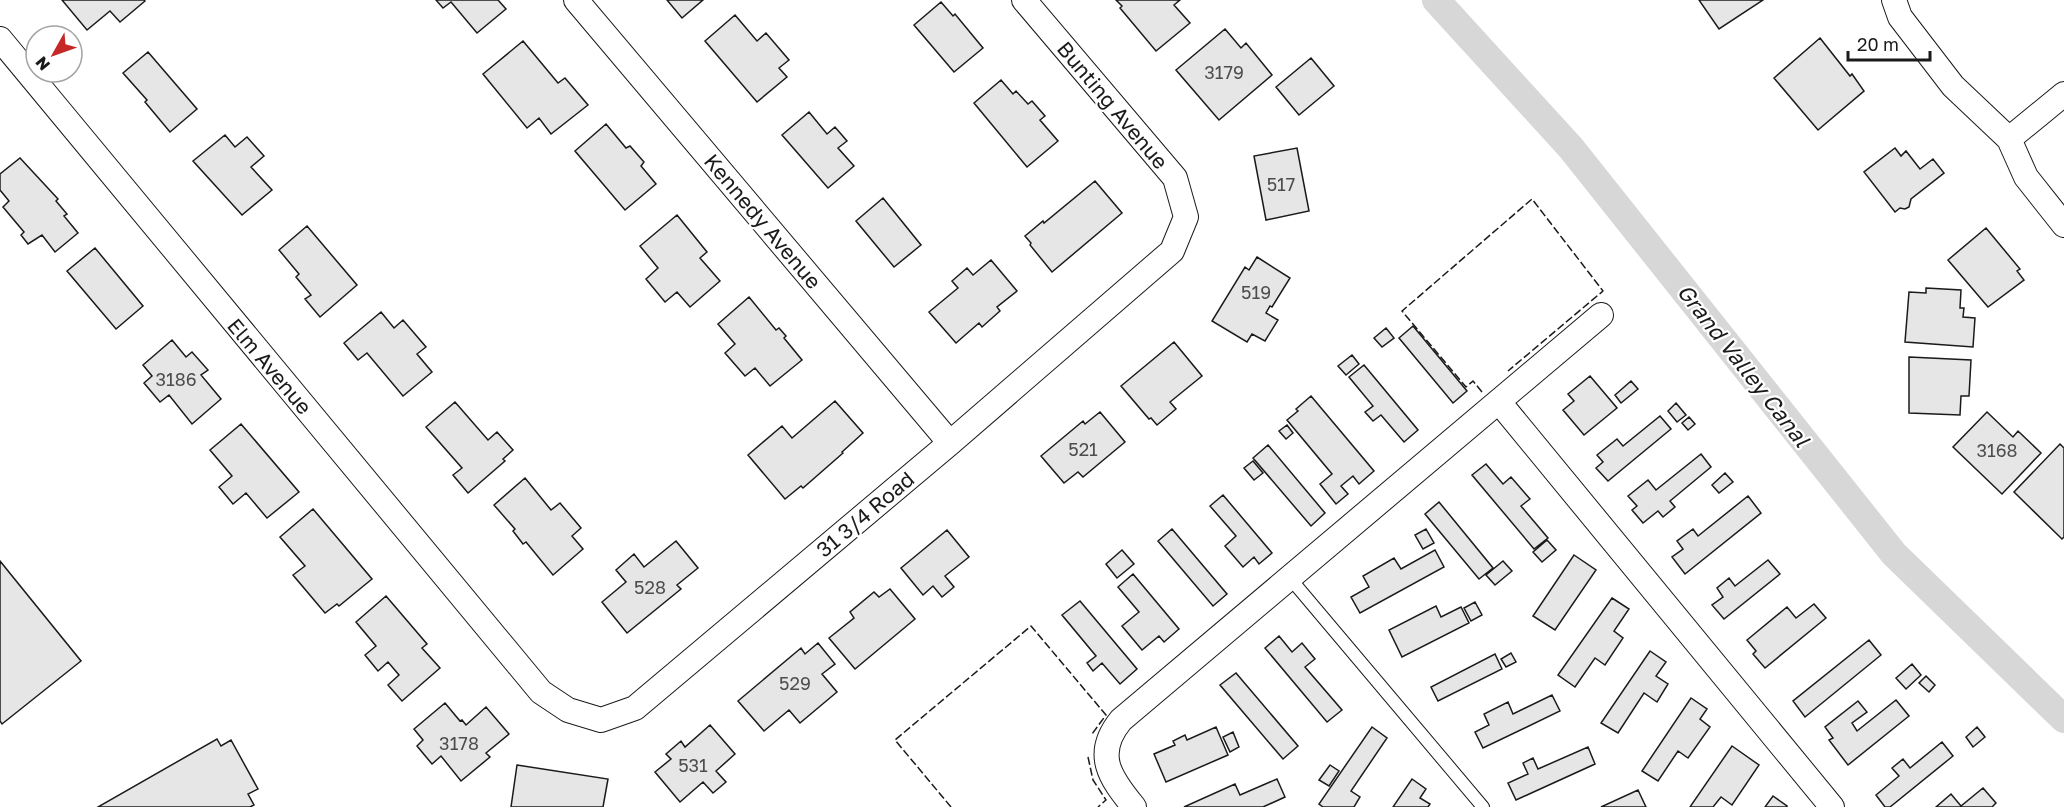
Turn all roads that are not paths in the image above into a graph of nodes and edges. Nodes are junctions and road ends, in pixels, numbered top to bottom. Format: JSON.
{"nodes":[{"id":1,"x":576,"y":0,"type":"edge"},
{"id":2,"x":1024,"y":0,"type":"edge"},
{"id":3,"x":1894,"y":0,"type":"edge"},
{"id":4,"x":0,"y":39,"type":"edge"},
{"id":5,"x":2064,"y":94,"type":"edge"},
{"id":6,"x":2009,"y":139,"type":"junction"},
{"id":7,"x":2064,"y":225,"type":"edge"},
{"id":8,"x":1172,"y":251,"type":"joint"},
{"id":9,"x":1602,"y":315,"type":"dead end"},
{"id":10,"x":1499,"y":402,"type":"junction"},
{"id":11,"x":950,"y":443,"type":"junction"},
{"id":12,"x":1289,"y":578,"type":"junction"},
{"id":13,"x":541,"y":692,"type":"joint"},
{"id":14,"x":1134,"y":807,"type":"edge"},
{"id":15,"x":1483,"y":807,"type":"edge"},
{"id":16,"x":1832,"y":807,"type":"edge"}],
"edges":[{"from":1,"to":11,"type":"street","name":"Kennedy Avenue"},
{"from":2,"to":8,"type":"street","name":"Bunting Avenue"},
{"from":3,"to":6,"type":"street"},
{"from":4,"to":13,"type":"street","name":"Elm Avenue"},
{"from":5,"to":6,"type":"street"},
{"from":6,"to":7,"type":"street"},
{"from":8,"to":11,"type":"street","name":"31 3/4 Road"},
{"from":9,"to":10,"type":"street"},
{"from":10,"to":12,"type":"street"},
{"from":10,"to":16,"type":"street"},
{"from":11,"to":13,"type":"street","name":"31 3/4 Road"},
{"from":12,"to":14,"type":"street"},
{"from":12,"to":15,"type":"lane"}]}
